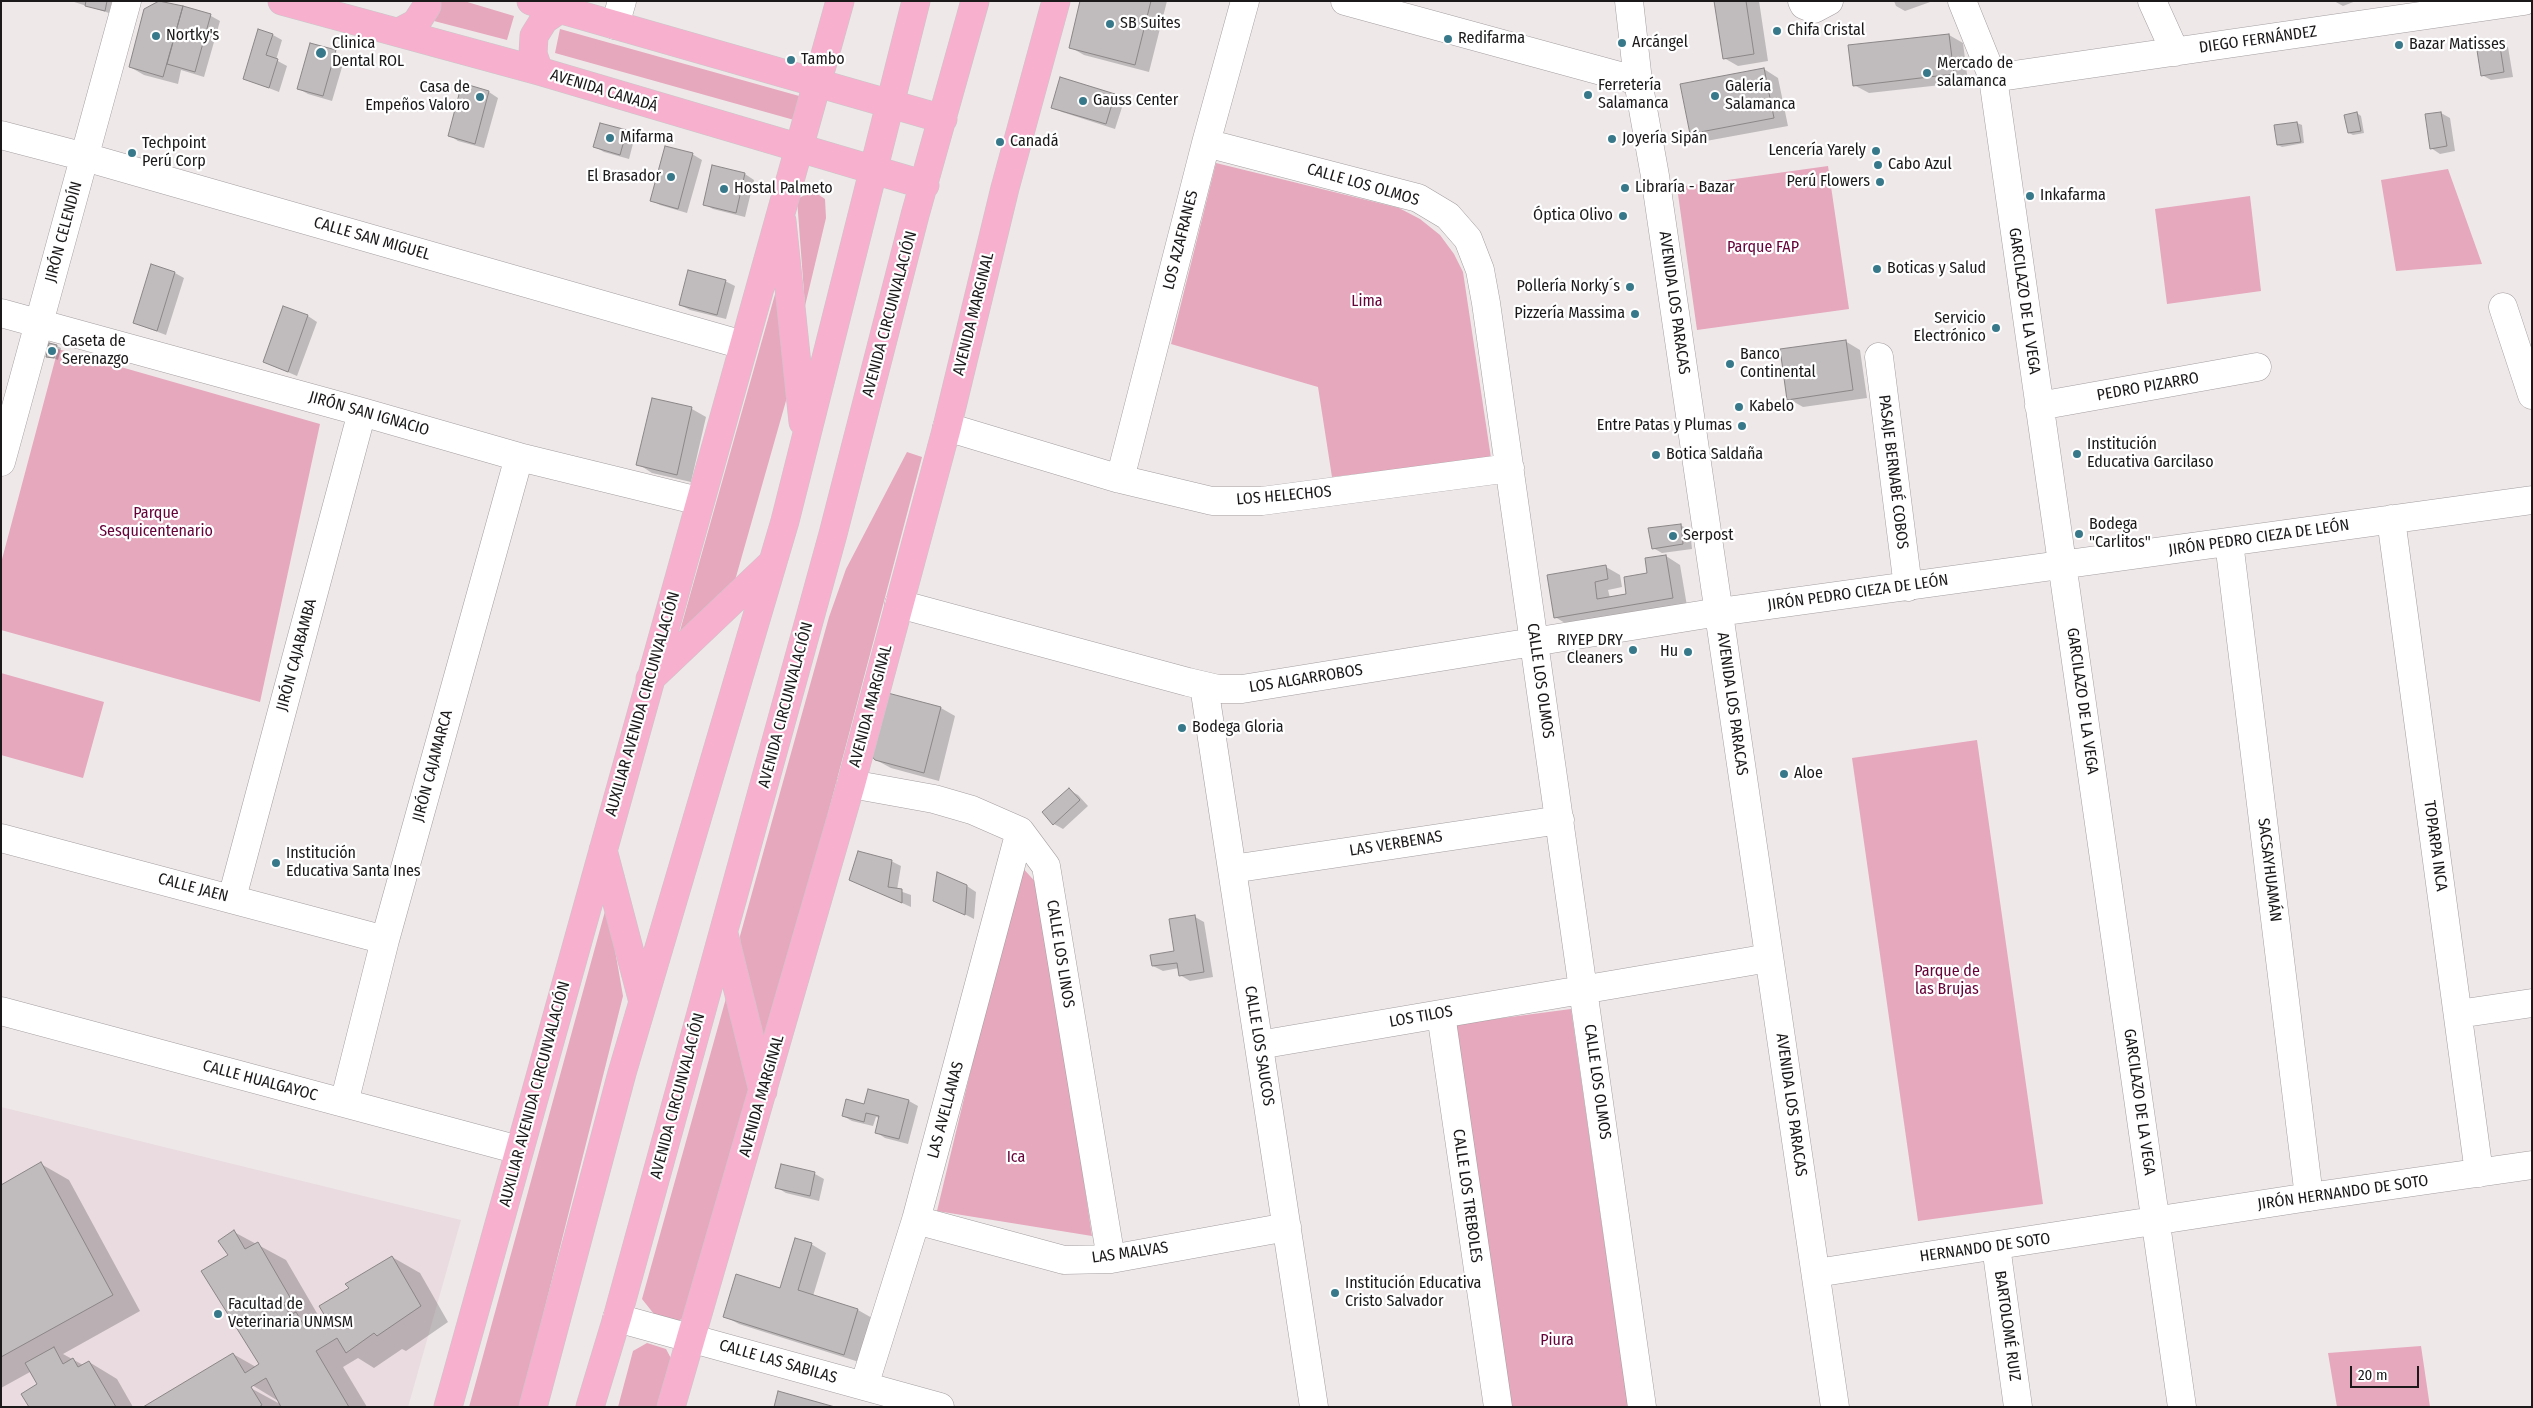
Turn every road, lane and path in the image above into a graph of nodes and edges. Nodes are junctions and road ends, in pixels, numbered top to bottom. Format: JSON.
{"nodes":[{"id":1,"x":127,"y":1,"type":"edge"},
{"id":2,"x":282,"y":1,"type":"edge"},
{"id":3,"x":427,"y":1,"type":"edge"},
{"id":4,"x":531,"y":1,"type":"edge"},
{"id":5,"x":840,"y":1,"type":"edge"},
{"id":6,"x":916,"y":1,"type":"edge"},
{"id":7,"x":975,"y":1,"type":"edge"},
{"id":8,"x":1056,"y":1,"type":"edge"},
{"id":9,"x":1246,"y":1,"type":"edge"},
{"id":10,"x":1344,"y":1,"type":"edge"},
{"id":11,"x":1629,"y":1,"type":"edge"},
{"id":12,"x":1962,"y":1,"type":"edge"},
{"id":13,"x":2152,"y":1,"type":"edge"},
{"id":14,"x":2524,"y":1,"type":"edge"},
{"id":15,"x":560,"y":9,"type":"junction"},
{"id":16,"x":619,"y":13,"type":"edge"},
{"id":17,"x":399,"y":32,"type":"junction"},
{"id":18,"x":2175,"y":52,"type":"junction"},
{"id":19,"x":539,"y":72,"type":"junction"},
{"id":20,"x":1993,"y":78,"type":"junction"},
{"id":21,"x":1638,"y":81,"type":"junction"},
{"id":22,"x":816,"y":83,"type":"junction"},
{"id":23,"x":889,"y":104,"type":"junction"},
{"id":24,"x":943,"y":119,"type":"junction"},
{"id":25,"x":1,"y":135,"type":"edge"},
{"id":26,"x":1206,"y":143,"type":"junction"},
{"id":27,"x":797,"y":148,"type":"junction"},
{"id":28,"x":85,"y":157,"type":"junction"},
{"id":29,"x":872,"y":170,"type":"junction"},
{"id":30,"x":924,"y":185,"type":"junction"},
{"id":31,"x":781,"y":208,"type":"junction"},
{"id":32,"x":2503,"y":307,"type":"dead end"},
{"id":33,"x":1,"y":313,"type":"edge"},
{"id":34,"x":39,"y":323,"type":"junction"},
{"id":35,"x":742,"y":345,"type":"junction"},
{"id":36,"x":1879,"y":357,"type":"dead end"},
{"id":37,"x":2258,"y":368,"type":"dead end"},
{"id":38,"x":2532,"y":395,"type":"edge"},
{"id":39,"x":2039,"y":406,"type":"junction"},
{"id":40,"x":362,"y":412,"type":"junction"},
{"id":41,"x":946,"y":427,"type":"junction"},
{"id":42,"x":806,"y":441,"type":"junction"},
{"id":43,"x":518,"y":458,"type":"junction"},
{"id":44,"x":1,"y":462,"type":"edge"},
{"id":45,"x":1510,"y":468,"type":"junction"},
{"id":46,"x":1120,"y":479,"type":"junction"},
{"id":47,"x":2532,"y":500,"type":"edge"},
{"id":48,"x":699,"y":501,"type":"junction"},
{"id":49,"x":2391,"y":520,"type":"junction"},
{"id":50,"x":2229,"y":542,"type":"junction"},
{"id":51,"x":772,"y":563,"type":"junction"},
{"id":52,"x":2062,"y":566,"type":"junction"},
{"id":53,"x":1908,"y":587,"type":"junction"},
{"id":54,"x":899,"y":604,"type":"junction"},
{"id":55,"x":1719,"y":612,"type":"junction"},
{"id":56,"x":1534,"y":642,"type":"junction"},
{"id":57,"x":649,"y":680,"type":"junction"},
{"id":58,"x":1204,"y":686,"type":"junction"},
{"id":59,"x":851,"y":784,"type":"junction"},
{"id":60,"x":1560,"y":820,"type":"junction"},
{"id":61,"x":1020,"y":831,"type":"junction"},
{"id":62,"x":1,"y":838,"type":"edge"},
{"id":63,"x":602,"y":848,"type":"junction"},
{"id":64,"x":1232,"y":869,"type":"junction"},
{"id":65,"x":232,"y":898,"type":"junction"},
{"id":66,"x":723,"y":932,"type":"junction"},
{"id":67,"x":385,"y":940,"type":"junction"},
{"id":68,"x":1769,"y":958,"type":"junction"},
{"id":69,"x":1584,"y":990,"type":"junction"},
{"id":70,"x":643,"y":1002,"type":"junction"},
{"id":71,"x":2532,"y":1004,"type":"edge"},
{"id":72,"x":1,"y":1011,"type":"edge"},
{"id":73,"x":1441,"y":1014,"type":"junction"},
{"id":74,"x":2458,"y":1014,"type":"junction"},
{"id":75,"x":1259,"y":1044,"type":"junction"},
{"id":76,"x":763,"y":1092,"type":"junction"},
{"id":77,"x":344,"y":1104,"type":"junction"},
{"id":78,"x":519,"y":1150,"type":"junction"},
{"id":79,"x":2532,"y":1166,"type":"edge"},
{"id":80,"x":2479,"y":1173,"type":"junction"},
{"id":81,"x":2309,"y":1197,"type":"junction"},
{"id":82,"x":916,"y":1220,"type":"junction"},
{"id":83,"x":2155,"y":1222,"type":"junction"},
{"id":84,"x":1287,"y":1227,"type":"junction"},
{"id":85,"x":1996,"y":1246,"type":"junction"},
{"id":86,"x":1110,"y":1259,"type":"junction"},
{"id":87,"x":1816,"y":1273,"type":"junction"},
{"id":88,"x":617,"y":1318,"type":"junction"},
{"id":89,"x":692,"y":1338,"type":"junction"},
{"id":90,"x":864,"y":1386,"type":"junction"},
{"id":91,"x":1309,"y":1406,"type":"edge"},
{"id":92,"x":448,"y":1407,"type":"edge"},
{"id":93,"x":533,"y":1407,"type":"edge"},
{"id":94,"x":590,"y":1407,"type":"edge"},
{"id":95,"x":671,"y":1407,"type":"edge"},
{"id":96,"x":940,"y":1407,"type":"edge"},
{"id":97,"x":1498,"y":1407,"type":"edge"},
{"id":98,"x":1642,"y":1407,"type":"edge"},
{"id":99,"x":1835,"y":1407,"type":"edge"},
{"id":100,"x":2018,"y":1407,"type":"edge"},
{"id":101,"x":2182,"y":1407,"type":"edge"}],
"edges":[{"from":1,"to":28,"type":"street","name":"JIRÓN CELENDÍN"},
{"from":2,"to":17,"type":"main road","name":"AVENIDA CANADÁ"},
{"from":3,"to":17,"type":"main road"},
{"from":4,"to":15,"type":"main road"},
{"from":5,"to":22,"type":"main road","name":"AUXILIAR AVENIDA CIRCUNVALACIÓN"},
{"from":6,"to":23,"type":"main road"},
{"from":7,"to":24,"type":"main road","name":"AVENIDA CIRCUNVALACIÓN"},
{"from":8,"to":41,"type":"main road","name":"AVENIDA MARGINAL"},
{"from":9,"to":26,"type":"street","name":"LOS AZAFRANES"},
{"from":10,"to":21,"type":"street"},
{"from":11,"to":21,"type":"street","name":"AVENIDA LOS PARACAS"},
{"from":12,"to":20,"type":"street","name":"GARCILAZO DE LA VEGA"},
{"from":13,"to":18,"type":"street"},
{"from":14,"to":18,"type":"street","name":"DIEGO FERNÁNDEZ"},
{"from":15,"to":16,"type":"main road"},
{"from":15,"to":19,"type":"main road"},
{"from":16,"to":22,"type":"main road"},
{"from":17,"to":19,"type":"main road","name":"AVENIDA CANADÁ"},
{"from":18,"to":20,"type":"street","name":"DIEGO FERNÁNDEZ"},
{"from":19,"to":27,"type":"main road","name":"AVENIDA CANADÁ"},
{"from":20,"to":39,"type":"street","name":"GARCILAZO DE LA VEGA"},
{"from":21,"to":55,"type":"street","name":"AVENIDA LOS PARACAS"},
{"from":22,"to":23,"type":"main road"},
{"from":22,"to":27,"type":"main road","name":"AUXILIAR AVENIDA CIRCUNVALACIÓN"},
{"from":23,"to":24,"type":"main road"},
{"from":23,"to":29,"type":"main road"},
{"from":24,"to":30,"type":"main road","name":"AVENIDA CIRCUNVALACIÓN"},
{"from":25,"to":28,"type":"street","name":"CALLE SAN MIGUEL"},
{"from":26,"to":45,"type":"street","name":"CALLE LOS OLMOS"},
{"from":26,"to":46,"type":"street","name":"LOS AZAFRANES"},
{"from":27,"to":29,"type":"main road","name":"AVENIDA CANADÁ"},
{"from":27,"to":31,"type":"main road","name":"AUXILIAR AVENIDA CIRCUNVALACIÓN"},
{"from":28,"to":34,"type":"street","name":"JIRÓN CELENDÍN"},
{"from":28,"to":35,"type":"street","name":"CALLE SAN MIGUEL"},
{"from":29,"to":30,"type":"main road","name":"AVENIDA CANADÁ"},
{"from":29,"to":42,"type":"main road"},
{"from":30,"to":66,"type":"main road","name":"AVENIDA CIRCUNVALACIÓN"},
{"from":31,"to":35,"type":"main road","name":"AUXILIAR AVENIDA CIRCUNVALACIÓN"},
{"from":31,"to":42,"type":"main road"},
{"from":32,"to":38,"type":"street"},
{"from":33,"to":34,"type":"street","name":"JIRÓN SAN IGNACIO"},
{"from":34,"to":40,"type":"street","name":"JIRÓN SAN IGNACIO"},
{"from":34,"to":44,"type":"street","name":"JIRÓN CELENDÍN"},
{"from":35,"to":48,"type":"main road","name":"AUXILIAR AVENIDA CIRCUNVALACIÓN"},
{"from":36,"to":53,"type":"street","name":"PASAJE BERNABÉ COBOS"},
{"from":37,"to":39,"type":"street","name":"PEDRO PIZARRO"},
{"from":39,"to":52,"type":"street","name":"GARCILAZO DE LA VEGA"},
{"from":40,"to":43,"type":"street","name":"JIRÓN SAN IGNACIO"},
{"from":40,"to":65,"type":"street","name":"JIRÓN CAJABAMBA"},
{"from":41,"to":46,"type":"street","name":"LOS HELECHOS"},
{"from":41,"to":54,"type":"main road","name":"AVENIDA MARGINAL"},
{"from":42,"to":51,"type":"main road"},
{"from":43,"to":48,"type":"street","name":"JIRÓN SAN IGNACIO"},
{"from":43,"to":67,"type":"street","name":"JIRÓN CAJAMARCA"},
{"from":45,"to":46,"type":"street","name":"LOS HELECHOS"},
{"from":45,"to":56,"type":"street","name":"CALLE LOS OLMOS"},
{"from":47,"to":49,"type":"street","name":"JIRÓN PEDRO CIEZA DE LEÓN"},
{"from":48,"to":57,"type":"main road","name":"AUXILIAR AVENIDA CIRCUNVALACIÓN"},
{"from":49,"to":50,"type":"street","name":"JIRÓN PEDRO CIEZA DE LEÓN"},
{"from":49,"to":74,"type":"street","name":"TOPARPA INCA"},
{"from":50,"to":52,"type":"street","name":"JIRÓN PEDRO CIEZA DE LEÓN"},
{"from":50,"to":81,"type":"street","name":"SACSAYHUAMÁN"},
{"from":51,"to":57,"type":"main road"},
{"from":51,"to":70,"type":"main road"},
{"from":52,"to":53,"type":"street","name":"JIRÓN PEDRO CIEZA DE LEÓN"},
{"from":52,"to":83,"type":"street","name":"GARCILAZO DE LA VEGA"},
{"from":53,"to":55,"type":"street","name":"JIRÓN PEDRO CIEZA DE LEÓN"},
{"from":54,"to":58,"type":"street","name":"LOS ALGARROBOS"},
{"from":54,"to":59,"type":"main road","name":"AVENIDA MARGINAL"},
{"from":55,"to":56,"type":"street","name":"LOS ALGARROBOS"},
{"from":55,"to":68,"type":"street","name":"AVENIDA LOS PARACAS"},
{"from":56,"to":58,"type":"street","name":"LOS ALGARROBOS"},
{"from":56,"to":60,"type":"street","name":"CALLE LOS OLMOS"},
{"from":57,"to":63,"type":"main road","name":"AUXILIAR AVENIDA CIRCUNVALACIÓN"},
{"from":58,"to":64,"type":"street","name":"CALLE LOS SAUCOS"},
{"from":59,"to":61,"type":"street","name":"CALLE LOS LINOS"},
{"from":59,"to":76,"type":"main road","name":"AVENIDA MARGINAL"},
{"from":60,"to":64,"type":"street","name":"LAS VERBENAS"},
{"from":60,"to":69,"type":"street","name":"CALLE LOS OLMOS"},
{"from":61,"to":82,"type":"street","name":"LAS AVELLANAS"},
{"from":61,"to":86,"type":"street","name":"CALLE LOS LINOS"},
{"from":62,"to":65,"type":"street","name":"CALLE JAEN"},
{"from":63,"to":70,"type":"main road"},
{"from":63,"to":78,"type":"main road","name":"AUXILIAR AVENIDA CIRCUNVALACIÓN"},
{"from":64,"to":75,"type":"street","name":"CALLE LOS SAUCOS"},
{"from":65,"to":67,"type":"street","name":"CALLE JAEN"},
{"from":66,"to":76,"type":"main road"},
{"from":66,"to":88,"type":"main road","name":"AVENIDA CIRCUNVALACIÓN"},
{"from":67,"to":77,"type":"street","name":"JIRÓN CAJAMARCA"},
{"from":68,"to":69,"type":"street","name":"LOS TILOS"},
{"from":68,"to":87,"type":"street","name":"AVENIDA LOS PARACAS"},
{"from":69,"to":73,"type":"street","name":"LOS TILOS"},
{"from":69,"to":98,"type":"street","name":"CALLE LOS OLMOS"},
{"from":70,"to":93,"type":"main road"},
{"from":71,"to":74,"type":"street"},
{"from":72,"to":77,"type":"street","name":"CALLE HUALGAYOC"},
{"from":73,"to":75,"type":"street","name":"LOS TILOS"},
{"from":73,"to":97,"type":"street","name":"CALLE LOS TREBOLES"},
{"from":74,"to":80,"type":"street","name":"TOPARPA INCA"},
{"from":75,"to":84,"type":"street","name":"CALLE LOS SAUCOS"},
{"from":76,"to":89,"type":"main road","name":"AVENIDA MARGINAL"},
{"from":77,"to":78,"type":"street","name":"CALLE HUALGAYOC"},
{"from":78,"to":92,"type":"main road","name":"AUXILIAR AVENIDA CIRCUNVALACIÓN"},
{"from":79,"to":80,"type":"street","name":"JIRÓN HERNANDO DE SOTO"},
{"from":80,"to":81,"type":"street","name":"JIRÓN HERNANDO DE SOTO"},
{"from":81,"to":83,"type":"street","name":"JIRÓN HERNANDO DE SOTO"},
{"from":82,"to":86,"type":"street","name":"LAS MALVAS"},
{"from":82,"to":90,"type":"street","name":"LAS AVELLANAS"},
{"from":83,"to":85,"type":"street","name":"HERNANDO DE SOTO"},
{"from":83,"to":101,"type":"street","name":"GARCILAZO DE LA VEGA"},
{"from":84,"to":86,"type":"street","name":"LAS MALVAS"},
{"from":84,"to":91,"type":"street","name":"CALLE LOS SAUCOS"},
{"from":85,"to":87,"type":"street","name":"HERNANDO DE SOTO"},
{"from":85,"to":100,"type":"street","name":"BARTOLOMÉ RUIZ"},
{"from":87,"to":99,"type":"street","name":"AVENIDA LOS PARACAS"},
{"from":88,"to":89,"type":"street","name":"CALLE LAS SABILAS"},
{"from":88,"to":94,"type":"main road","name":"AVENIDA CIRCUNVALACIÓN"},
{"from":89,"to":90,"type":"street","name":"CALLE LAS SABILAS"},
{"from":89,"to":95,"type":"main road","name":"AVENIDA MARGINAL"},
{"from":90,"to":96,"type":"street","name":"CALLE LAS SABILAS"}]}
